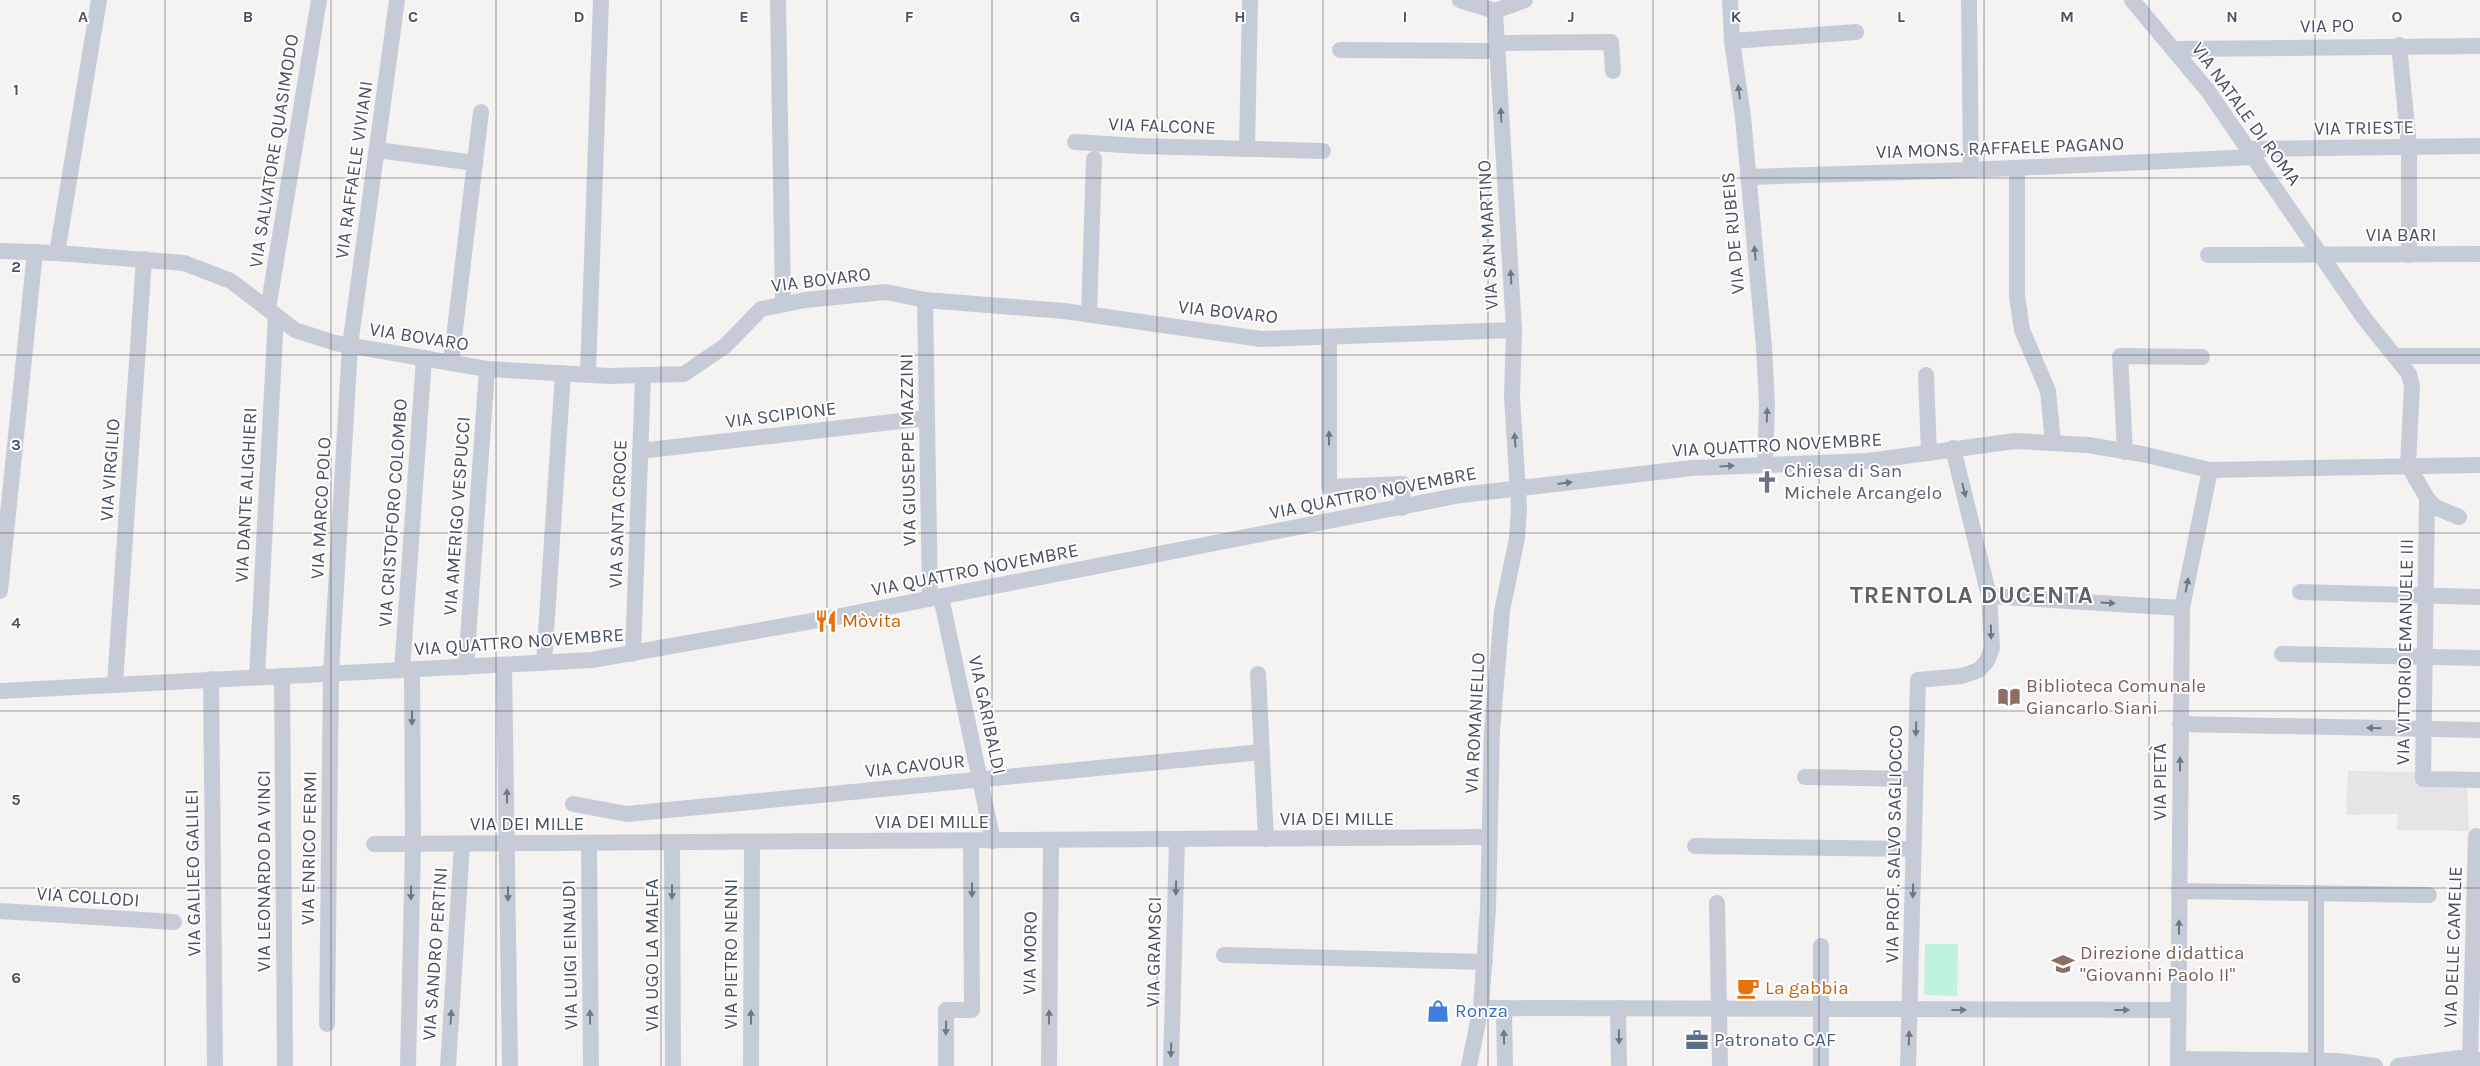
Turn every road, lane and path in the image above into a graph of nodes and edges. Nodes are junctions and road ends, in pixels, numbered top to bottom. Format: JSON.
{"nodes":[{"id":1,"x":99,"y":0,"type":"edge"},
{"id":2,"x":319,"y":0,"type":"edge"},
{"id":3,"x":397,"y":0,"type":"edge"},
{"id":4,"x":600,"y":0,"type":"edge"},
{"id":5,"x":778,"y":0,"type":"edge"},
{"id":6,"x":1250,"y":0,"type":"edge"},
{"id":7,"x":1460,"y":0,"type":"edge"},
{"id":8,"x":1525,"y":0,"type":"edge"},
{"id":9,"x":1730,"y":0,"type":"edge"},
{"id":10,"x":1969,"y":0,"type":"edge"},
{"id":11,"x":2132,"y":0,"type":"edge"},
{"id":12,"x":1495,"y":11,"type":"junction"},
{"id":13,"x":1856,"y":32,"type":"dead end"},
{"id":14,"x":1732,"y":41,"type":"junction"},
{"id":15,"x":2399,"y":45,"type":"junction"},
{"id":16,"x":2480,"y":46,"type":"edge"},
{"id":17,"x":1497,"y":47,"type":"junction"},
{"id":18,"x":2174,"y":49,"type":"junction"},
{"id":19,"x":1340,"y":50,"type":"dead end"},
{"id":20,"x":1613,"y":71,"type":"dead end"},
{"id":21,"x":481,"y":112,"type":"dead end"},
{"id":22,"x":1075,"y":142,"type":"dead end"},
{"id":23,"x":2480,"y":146,"type":"edge"},
{"id":24,"x":2409,"y":147,"type":"junction"},
{"id":25,"x":1247,"y":149,"type":"junction"},
{"id":26,"x":377,"y":150,"type":"junction"},
{"id":27,"x":1323,"y":151,"type":"dead end"},
{"id":28,"x":2251,"y":153,"type":"junction"},
{"id":29,"x":1094,"y":159,"type":"dead end"},
{"id":30,"x":475,"y":163,"type":"junction"},
{"id":31,"x":2017,"y":168,"type":"junction"},
{"id":32,"x":1971,"y":170,"type":"junction"},
{"id":33,"x":1748,"y":177,"type":"junction"},
{"id":34,"x":0,"y":251,"type":"edge"},
{"id":35,"x":35,"y":252,"type":"junction"},
{"id":36,"x":57,"y":253,"type":"junction"},
{"id":37,"x":2480,"y":254,"type":"edge"},
{"id":38,"x":2208,"y":255,"type":"dead end"},
{"id":39,"x":2322,"y":255,"type":"junction"},
{"id":40,"x":2409,"y":255,"type":"junction"},
{"id":41,"x":144,"y":259,"type":"junction"},
{"id":42,"x":924,"y":300,"type":"junction"},
{"id":43,"x":783,"y":304,"type":"junction"},
{"id":44,"x":272,"y":313,"type":"junction"},
{"id":45,"x":1089,"y":314,"type":"junction"},
{"id":46,"x":1514,"y":330,"type":"junction"},
{"id":47,"x":1329,"y":337,"type":"junction"},
{"id":48,"x":350,"y":346,"type":"junction"},
{"id":49,"x":2395,"y":356,"type":"junction"},
{"id":50,"x":2480,"y":356,"type":"edge"},
{"id":51,"x":2202,"y":357,"type":"dead end"},
{"id":52,"x":424,"y":358,"type":"junction"},
{"id":53,"x":451,"y":362,"type":"junction"},
{"id":54,"x":487,"y":369,"type":"junction"},
{"id":55,"x":563,"y":373,"type":"junction"},
{"id":56,"x":588,"y":374,"type":"junction"},
{"id":57,"x":643,"y":375,"type":"junction"},
{"id":58,"x":1926,"y":375,"type":"dead end"},
{"id":59,"x":927,"y":418,"type":"junction"},
{"id":60,"x":2053,"y":442,"type":"junction"},
{"id":61,"x":1953,"y":448,"type":"junction"},
{"id":62,"x":640,"y":451,"type":"junction"},
{"id":63,"x":2126,"y":452,"type":"junction"},
{"id":64,"x":1929,"y":453,"type":"junction"},
{"id":65,"x":1765,"y":464,"type":"junction"},
{"id":66,"x":2408,"y":465,"type":"junction"},
{"id":67,"x":2480,"y":465,"type":"edge"},
{"id":68,"x":2210,"y":470,"type":"junction"},
{"id":69,"x":1517,"y":488,"type":"junction"},
{"id":70,"x":2427,"y":498,"type":"junction"},
{"id":71,"x":1402,"y":508,"type":"junction"},
{"id":72,"x":2459,"y":517,"type":"dead end"},
{"id":73,"x":0,"y":591,"type":"edge"},
{"id":74,"x":2300,"y":592,"type":"dead end"},
{"id":75,"x":1989,"y":596,"type":"junction"},
{"id":76,"x":2427,"y":596,"type":"junction"},
{"id":77,"x":2480,"y":597,"type":"edge"},
{"id":78,"x":936,"y":598,"type":"junction"},
{"id":79,"x":2182,"y":608,"type":"junction"},
{"id":80,"x":633,"y":654,"type":"junction"},
{"id":81,"x":2282,"y":654,"type":"dead end"},
{"id":82,"x":2426,"y":657,"type":"junction"},
{"id":83,"x":2480,"y":658,"type":"edge"},
{"id":84,"x":544,"y":663,"type":"junction"},
{"id":85,"x":504,"y":665,"type":"junction"},
{"id":86,"x":466,"y":667,"type":"junction"},
{"id":87,"x":407,"y":670,"type":"junction"},
{"id":88,"x":331,"y":673,"type":"junction"},
{"id":89,"x":1258,"y":674,"type":"dead end"},
{"id":90,"x":282,"y":676,"type":"junction"},
{"id":91,"x":256,"y":677,"type":"junction"},
{"id":92,"x":211,"y":679,"type":"junction"},
{"id":93,"x":115,"y":684,"type":"junction"},
{"id":94,"x":0,"y":691,"type":"edge"},
{"id":95,"x":2180,"y":724,"type":"junction"},
{"id":96,"x":2423,"y":730,"type":"junction"},
{"id":97,"x":2480,"y":730,"type":"edge"},
{"id":98,"x":1262,"y":752,"type":"junction"},
{"id":99,"x":1805,"y":778,"type":"dead end"},
{"id":100,"x":1914,"y":779,"type":"junction"},
{"id":101,"x":980,"y":780,"type":"junction"},
{"id":102,"x":2480,"y":780,"type":"edge"},
{"id":103,"x":573,"y":804,"type":"dead end"},
{"id":104,"x":2476,"y":836,"type":"dead end"},
{"id":105,"x":1490,"y":837,"type":"junction"},
{"id":106,"x":1177,"y":839,"type":"junction"},
{"id":107,"x":1266,"y":839,"type":"junction"},
{"id":108,"x":971,"y":841,"type":"junction"},
{"id":109,"x":993,"y":841,"type":"junction"},
{"id":110,"x":1051,"y":841,"type":"junction"},
{"id":111,"x":752,"y":843,"type":"junction"},
{"id":112,"x":374,"y":844,"type":"dead end"},
{"id":113,"x":462,"y":844,"type":"junction"},
{"id":114,"x":588,"y":844,"type":"junction"},
{"id":115,"x":672,"y":844,"type":"junction"},
{"id":116,"x":412,"y":845,"type":"junction"},
{"id":117,"x":508,"y":845,"type":"junction"},
{"id":118,"x":1695,"y":846,"type":"dead end"},
{"id":119,"x":1913,"y":849,"type":"junction"},
{"id":120,"x":2179,"y":891,"type":"junction"},
{"id":121,"x":2316,"y":893,"type":"junction"},
{"id":122,"x":2429,"y":896,"type":"dead end"},
{"id":123,"x":1717,"y":903,"type":"dead end"},
{"id":124,"x":0,"y":911,"type":"edge"},
{"id":125,"x":174,"y":922,"type":"dead end"},
{"id":126,"x":1821,"y":946,"type":"dead end"},
{"id":127,"x":1224,"y":955,"type":"dead end"},
{"id":128,"x":1485,"y":962,"type":"junction"},
{"id":129,"x":1481,"y":1008,"type":"junction"},
{"id":130,"x":1504,"y":1008,"type":"junction"},
{"id":131,"x":1618,"y":1008,"type":"junction"},
{"id":132,"x":1720,"y":1009,"type":"junction"},
{"id":133,"x":1910,"y":1009,"type":"junction"},
{"id":134,"x":1821,"y":1010,"type":"junction"},
{"id":135,"x":2178,"y":1010,"type":"junction"},
{"id":136,"x":327,"y":1024,"type":"dead end"},
{"id":137,"x":2475,"y":1059,"type":"edge"},
{"id":138,"x":2178,"y":1062,"type":"edge"},
{"id":139,"x":2309,"y":1063,"type":"edge"},
{"id":140,"x":215,"y":1066,"type":"edge"},
{"id":141,"x":286,"y":1066,"type":"edge"},
{"id":142,"x":408,"y":1066,"type":"edge"},
{"id":143,"x":448,"y":1066,"type":"edge"},
{"id":144,"x":510,"y":1066,"type":"edge"},
{"id":145,"x":591,"y":1066,"type":"edge"},
{"id":146,"x":673,"y":1066,"type":"edge"},
{"id":147,"x":751,"y":1066,"type":"edge"},
{"id":148,"x":946,"y":1066,"type":"edge"},
{"id":149,"x":1049,"y":1066,"type":"edge"},
{"id":150,"x":1171,"y":1066,"type":"edge"},
{"id":151,"x":1470,"y":1066,"type":"edge"},
{"id":152,"x":1505,"y":1066,"type":"edge"},
{"id":153,"x":1619,"y":1066,"type":"edge"},
{"id":154,"x":1720,"y":1066,"type":"edge"},
{"id":155,"x":1821,"y":1066,"type":"edge"},
{"id":156,"x":1908,"y":1066,"type":"edge"},
{"id":157,"x":2375,"y":1066,"type":"edge"},
{"id":158,"x":2398,"y":1066,"type":"edge"}],
"edges":[{"from":1,"to":36,"type":"street"},
{"from":2,"to":44,"type":"street","name":"VIA SALVATORE QUASIMODO"},
{"from":3,"to":26,"type":"street","name":"VIA RAFFAELE VIVIANI"},
{"from":4,"to":56,"type":"street"},
{"from":5,"to":43,"type":"street"},
{"from":6,"to":25,"type":"street"},
{"from":7,"to":12,"type":"street"},
{"from":8,"to":12,"type":"street"},
{"from":9,"to":14,"type":"street","name":"VIA DE RUBEIS"},
{"from":10,"to":32,"type":"street"},
{"from":11,"to":18,"type":"street","name":"VIA NATALE DI ROMA"},
{"from":12,"to":17,"type":"street","name":"VIA SAN MARTINO"},
{"from":13,"to":14,"type":"street"},
{"from":33,"to":14,"type":"street","name":"VIA DE RUBEIS","one_way":true},
{"from":15,"to":16,"type":"street","name":"VIA PO"},
{"from":15,"to":18,"type":"street","name":"VIA PO"},
{"from":15,"to":24,"type":"street"},
{"from":17,"to":19,"type":"street"},
{"from":17,"to":20,"type":"street"},
{"from":46,"to":17,"type":"street","name":"VIA SAN MARTINO","one_way":true},
{"from":18,"to":28,"type":"street","name":"VIA NATALE DI ROMA"},
{"from":21,"to":30,"type":"street"},
{"from":22,"to":25,"type":"street","name":"VIA FALCONE"},
{"from":23,"to":24,"type":"street","name":"VIA TRIESTE"},
{"from":24,"to":28,"type":"street","name":"VIA TRIESTE"},
{"from":24,"to":40,"type":"street"},
{"from":25,"to":27,"type":"street","name":"VIA FALCONE"},
{"from":26,"to":30,"type":"street"},
{"from":26,"to":48,"type":"street","name":"VIA RAFFAELE VIVIANI"},
{"from":28,"to":31,"type":"street","name":"VIA MONS. RAFFAELE PAGANO"},
{"from":28,"to":39,"type":"street","name":"VIA NATALE DI ROMA"},
{"from":29,"to":45,"type":"street"},
{"from":30,"to":53,"type":"street"},
{"from":31,"to":32,"type":"street","name":"VIA MONS. RAFFAELE PAGANO"},
{"from":31,"to":60,"type":"street"},
{"from":32,"to":33,"type":"street","name":"VIA MONS. RAFFAELE PAGANO"},
{"from":65,"to":33,"type":"street","name":"VIA DE RUBEIS","one_way":true},
{"from":34,"to":35,"type":"street","name":"VIA BOVARO"},
{"from":35,"to":36,"type":"street","name":"VIA BOVARO"},
{"from":35,"to":73,"type":"street"},
{"from":36,"to":41,"type":"street","name":"VIA BOVARO"},
{"from":37,"to":40,"type":"street","name":"VIA BARI"},
{"from":38,"to":39,"type":"street"},
{"from":39,"to":40,"type":"street","name":"VIA BARI"},
{"from":39,"to":49,"type":"street","name":"VIA NATALE DI ROMA"},
{"from":41,"to":44,"type":"street","name":"VIA BOVARO"},
{"from":41,"to":93,"type":"street","name":"VIA VIRGILIO"},
{"from":42,"to":43,"type":"street","name":"VIA BOVARO"},
{"from":42,"to":45,"type":"street","name":"VIA BOVARO"},
{"from":42,"to":59,"type":"street","name":"VIA GIUSEPPE MAZZINI"},
{"from":43,"to":57,"type":"street","name":"VIA BOVARO"},
{"from":44,"to":48,"type":"street","name":"VIA BOVARO"},
{"from":44,"to":91,"type":"street","name":"VIA DANTE ALIGHIERI"},
{"from":45,"to":47,"type":"street","name":"VIA BOVARO"},
{"from":46,"to":47,"type":"street","name":"VIA BOVARO"},
{"from":69,"to":46,"type":"street","name":"VIA SAN MARTINO","one_way":true},
{"from":71,"to":47,"type":"street","one_way":true},
{"from":48,"to":52,"type":"street","name":"VIA BOVARO"},
{"from":48,"to":88,"type":"street","name":"VIA MARCO POLO"},
{"from":49,"to":50,"type":"street"},
{"from":49,"to":66,"type":"street","name":"VIA NATALE DI ROMA"},
{"from":51,"to":63,"type":"street"},
{"from":52,"to":53,"type":"street","name":"VIA BOVARO"},
{"from":52,"to":87,"type":"street","name":"VIA CRISTOFORO COLOMBO"},
{"from":53,"to":54,"type":"street","name":"VIA BOVARO"},
{"from":54,"to":55,"type":"street","name":"VIA BOVARO"},
{"from":54,"to":86,"type":"street","name":"VIA AMERIGO VESPUCCI"},
{"from":55,"to":56,"type":"street","name":"VIA BOVARO"},
{"from":55,"to":84,"type":"street"},
{"from":56,"to":57,"type":"street","name":"VIA BOVARO"},
{"from":57,"to":62,"type":"street","name":"VIA SANTA CROCE"},
{"from":58,"to":64,"type":"street"},
{"from":59,"to":62,"type":"street","name":"VIA SCIPIONE"},
{"from":59,"to":78,"type":"street","name":"VIA GIUSEPPE MAZZINI"},
{"from":60,"to":61,"type":"street","name":"VIA QUATTRO NOVEMBRE"},
{"from":60,"to":63,"type":"street","name":"VIA QUATTRO NOVEMBRE"},
{"from":61,"to":64,"type":"street","name":"VIA QUATTRO NOVEMBRE"},
{"from":61,"to":75,"type":"street","one_way":true},
{"from":62,"to":80,"type":"street","name":"VIA SANTA CROCE"},
{"from":63,"to":68,"type":"street","name":"VIA QUATTRO NOVEMBRE"},
{"from":64,"to":65,"type":"street","name":"VIA QUATTRO NOVEMBRE"},
{"from":69,"to":65,"type":"street","name":"VIA QUATTRO NOVEMBRE","one_way":true},
{"from":66,"to":67,"type":"street","name":"VIA QUATTRO NOVEMBRE"},
{"from":66,"to":68,"type":"street","name":"VIA QUATTRO NOVEMBRE"},
{"from":66,"to":70,"type":"street","name":"VIA VITTORIO EMANUELE III"},
{"from":79,"to":68,"type":"street","name":"VIA PIETÀ","one_way":true},
{"from":69,"to":71,"type":"street","name":"VIA QUATTRO NOVEMBRE"},
{"from":69,"to":105,"type":"street","name":"VIA ROMANIELLO"},
{"from":70,"to":72,"type":"street","name":"VIA VITTORIO EMANUELE III"},
{"from":70,"to":76,"type":"street","name":"VIA VITTORIO EMANUELE III"},
{"from":71,"to":78,"type":"street","name":"VIA QUATTRO NOVEMBRE"},
{"from":74,"to":76,"type":"street"},
{"from":75,"to":79,"type":"street","one_way":true},
{"from":75,"to":100,"type":"street","name":"VIA PROF. SALVO SAGLIOCCO","one_way":true},
{"from":76,"to":77,"type":"street"},
{"from":76,"to":82,"type":"street","name":"VIA VITTORIO EMANUELE III"},
{"from":78,"to":80,"type":"street","name":"VIA QUATTRO NOVEMBRE"},
{"from":78,"to":101,"type":"street","name":"VIA GARIBALDI"},
{"from":79,"to":95,"type":"street","name":"VIA PIETÀ"},
{"from":80,"to":84,"type":"street","name":"VIA QUATTRO NOVEMBRE"},
{"from":81,"to":82,"type":"street"},
{"from":82,"to":83,"type":"street"},
{"from":82,"to":96,"type":"street","name":"VIA VITTORIO EMANUELE III"},
{"from":84,"to":85,"type":"street","name":"VIA QUATTRO NOVEMBRE"},
{"from":85,"to":86,"type":"street","name":"VIA QUATTRO NOVEMBRE"},
{"from":117,"to":85,"type":"street","one_way":true},
{"from":86,"to":87,"type":"street","name":"VIA QUATTRO NOVEMBRE"},
{"from":87,"to":88,"type":"street","name":"VIA QUATTRO NOVEMBRE"},
{"from":87,"to":116,"type":"street","name":"VIA CRISTOFORO COLOMBO","one_way":true},
{"from":88,"to":90,"type":"street","name":"VIA QUATTRO NOVEMBRE"},
{"from":88,"to":136,"type":"street","name":"VIA ENRICO FERMI"},
{"from":89,"to":98,"type":"street"},
{"from":90,"to":91,"type":"street","name":"VIA QUATTRO NOVEMBRE"},
{"from":90,"to":141,"type":"street","name":"VIA LEONARDO DA VINCI"},
{"from":91,"to":92,"type":"street","name":"VIA QUATTRO NOVEMBRE"},
{"from":92,"to":93,"type":"street","name":"VIA QUATTRO NOVEMBRE"},
{"from":92,"to":140,"type":"street","name":"VIA GALILEO GALILEI"},
{"from":93,"to":94,"type":"street","name":"VIA QUATTRO NOVEMBRE"},
{"from":96,"to":95,"type":"street","one_way":true},
{"from":120,"to":95,"type":"street","name":"VIA PIETÀ","one_way":true},
{"from":96,"to":97,"type":"street"},
{"from":96,"to":102,"type":"street","name":"VIA VITTORIO EMANUELE III"},
{"from":98,"to":101,"type":"street","name":"VIA CAVOUR"},
{"from":98,"to":107,"type":"street"},
{"from":99,"to":100,"type":"street"},
{"from":100,"to":119,"type":"street","name":"VIA PROF. SALVO SAGLIOCCO"},
{"from":101,"to":103,"type":"street","name":"VIA CAVOUR"},
{"from":101,"to":109,"type":"street","name":"VIA GARIBALDI"},
{"from":104,"to":137,"type":"street","name":"VIA DELLE CAMELIE"},
{"from":105,"to":107,"type":"street","name":"VIA DEI MILLE"},
{"from":105,"to":128,"type":"street","name":"VIA ROMANIELLO"},
{"from":106,"to":107,"type":"street","name":"VIA DEI MILLE"},
{"from":106,"to":110,"type":"street","name":"VIA DEI MILLE"},
{"from":106,"to":150,"type":"street","name":"VIA GRAMSCI","one_way":true},
{"from":108,"to":109,"type":"street","name":"VIA DEI MILLE"},
{"from":108,"to":111,"type":"street","name":"VIA DEI MILLE"},
{"from":108,"to":148,"type":"street","one_way":true},
{"from":109,"to":110,"type":"street","name":"VIA DEI MILLE"},
{"from":149,"to":110,"type":"street","name":"VIA MORO","one_way":true},
{"from":111,"to":115,"type":"street","name":"VIA DEI MILLE"},
{"from":147,"to":111,"type":"street","name":"VIA PIETRO NENNI","one_way":true},
{"from":112,"to":116,"type":"street","name":"VIA DEI MILLE"},
{"from":113,"to":116,"type":"street","name":"VIA DEI MILLE"},
{"from":113,"to":117,"type":"street","name":"VIA DEI MILLE"},
{"from":143,"to":113,"type":"street","name":"VIA SANDRO PERTINI","one_way":true},
{"from":114,"to":115,"type":"street","name":"VIA DEI MILLE"},
{"from":114,"to":117,"type":"street","name":"VIA DEI MILLE"},
{"from":145,"to":114,"type":"street","name":"VIA LUIGI EINAUDI","one_way":true},
{"from":115,"to":146,"type":"street","name":"VIA UGO LA MALFA","one_way":true},
{"from":116,"to":142,"type":"street","name":"VIA CRISTOFORO COLOMBO","one_way":true},
{"from":117,"to":144,"type":"street","one_way":true},
{"from":118,"to":119,"type":"street"},
{"from":119,"to":133,"type":"street","name":"VIA PROF. SALVO SAGLIOCCO","one_way":true},
{"from":120,"to":121,"type":"street"},
{"from":135,"to":120,"type":"street","name":"VIA PIETÀ","one_way":true},
{"from":121,"to":122,"type":"street"},
{"from":121,"to":139,"type":"street"},
{"from":123,"to":132,"type":"street"},
{"from":124,"to":125,"type":"street","name":"VIA COLLODI"},
{"from":126,"to":134,"type":"street"},
{"from":127,"to":128,"type":"street"},
{"from":128,"to":129,"type":"street","name":"VIA ROMANIELLO"},
{"from":129,"to":130,"type":"street"},
{"from":129,"to":151,"type":"street","name":"VIA ROMANIELLO"},
{"from":130,"to":131,"type":"street"},
{"from":152,"to":130,"type":"street","one_way":true},
{"from":131,"to":132,"type":"street"},
{"from":131,"to":153,"type":"street","one_way":true},
{"from":132,"to":134,"type":"street"},
{"from":132,"to":154,"type":"street"},
{"from":133,"to":134,"type":"street"},
{"from":133,"to":135,"type":"street","one_way":true},
{"from":156,"to":133,"type":"street","name":"VIA PROF. SALVO SAGLIOCCO","one_way":true},
{"from":134,"to":155,"type":"street"},
{"from":135,"to":138,"type":"street","name":"VIA PIETÀ"},
{"from":137,"to":158,"type":"street"},
{"from":138,"to":139,"type":"street"},
{"from":139,"to":157,"type":"street"}]}
